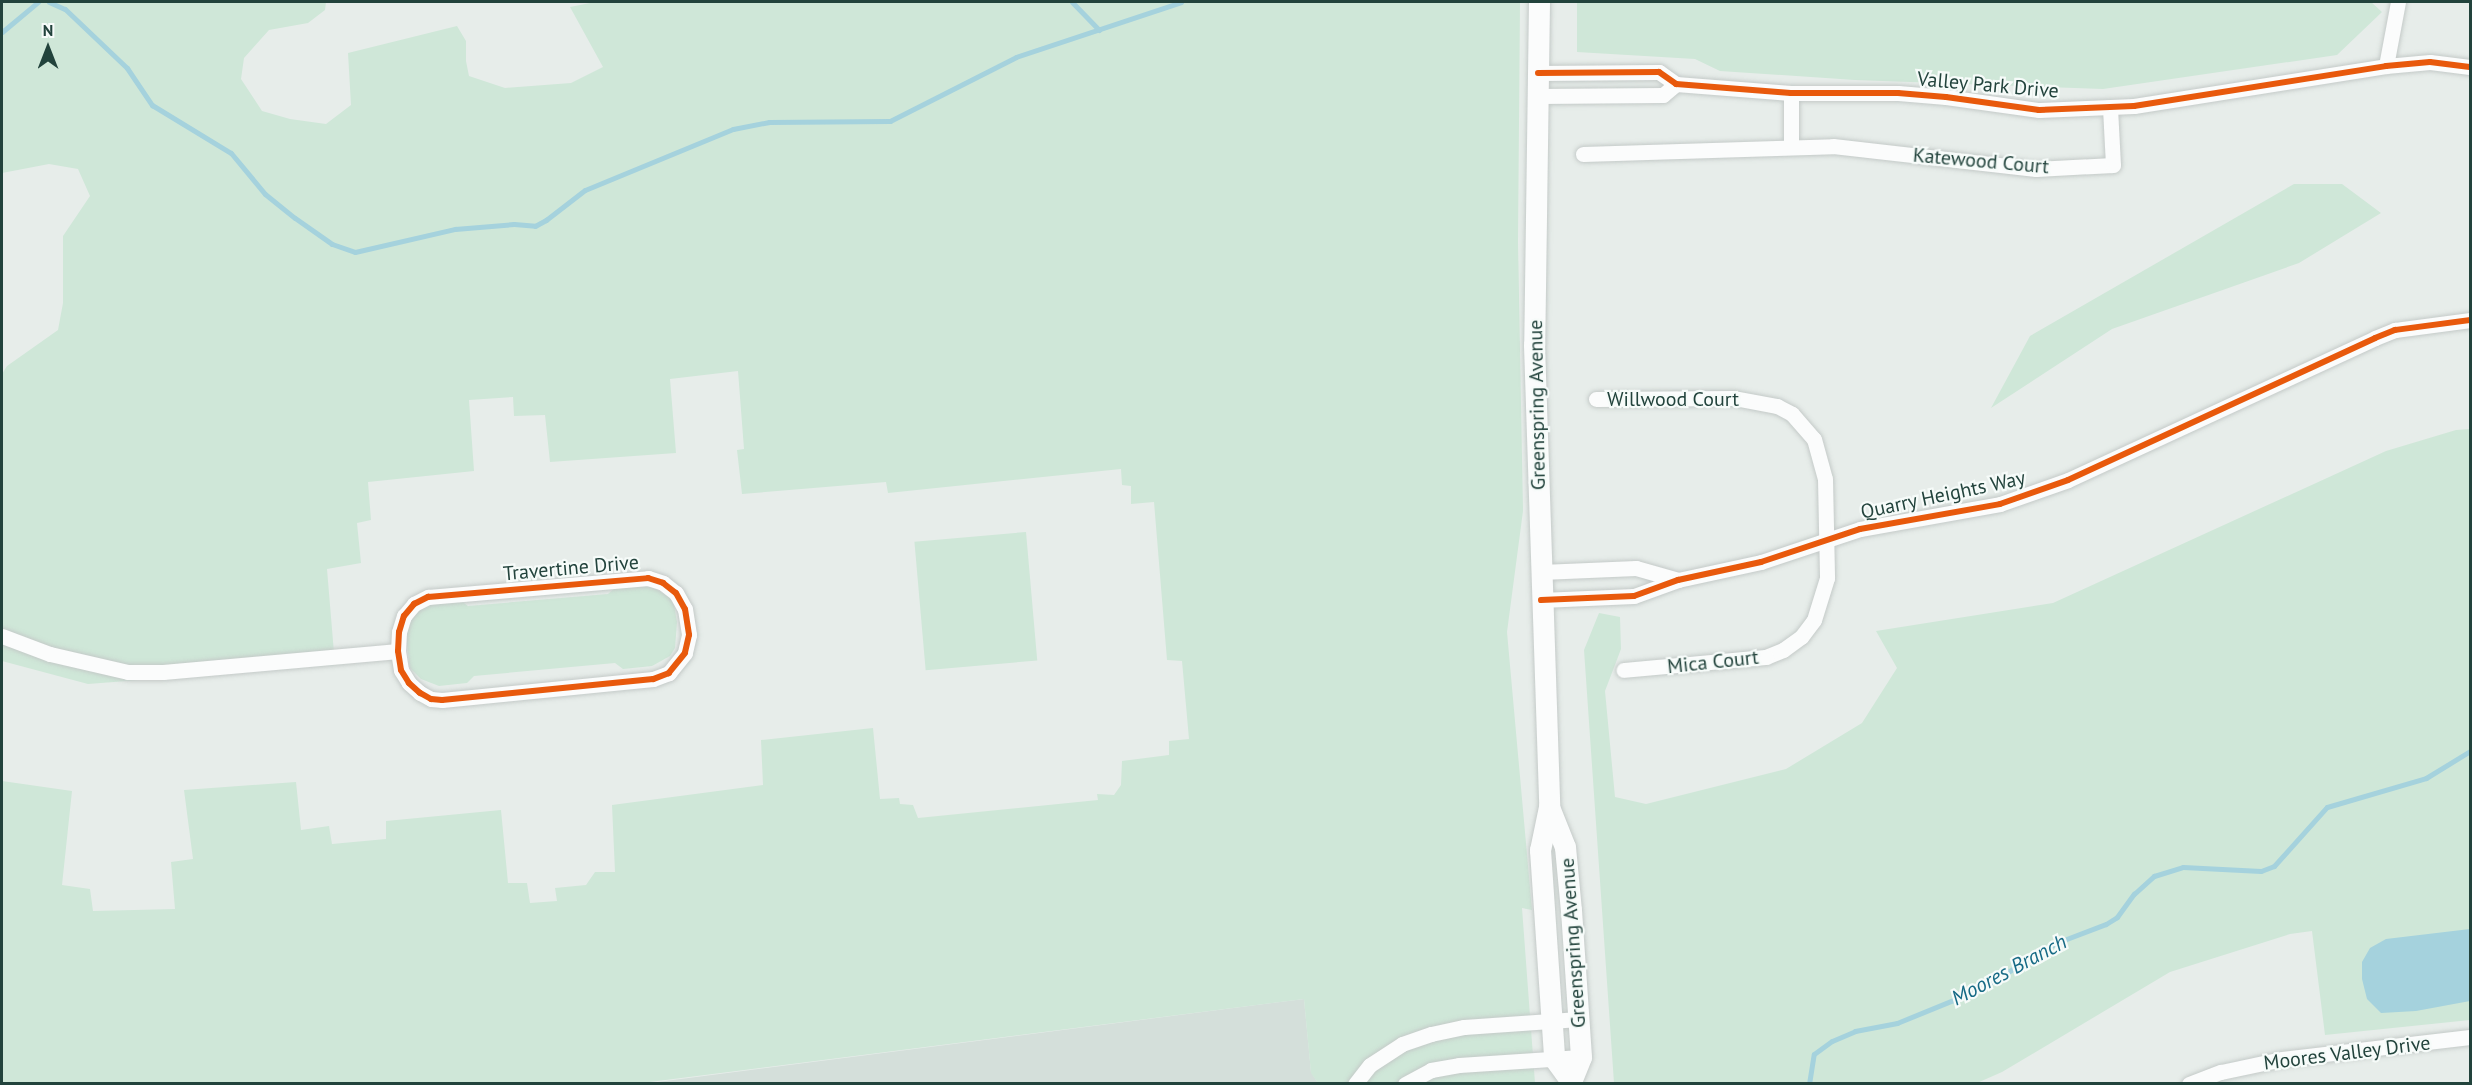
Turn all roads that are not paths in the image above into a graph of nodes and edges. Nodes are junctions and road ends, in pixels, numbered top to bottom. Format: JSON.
{"nodes":[{"id":1,"x":1539,"y":2,"type":"edge"},
{"id":2,"x":2398,"y":2,"type":"edge"},
{"id":3,"x":2386,"y":66,"type":"junction"},
{"id":4,"x":2470,"y":67,"type":"edge"},
{"id":5,"x":1539,"y":73,"type":"junction"},
{"id":6,"x":1676,"y":84,"type":"junction"},
{"id":7,"x":1791,"y":93,"type":"junction"},
{"id":8,"x":1538,"y":96,"type":"junction"},
{"id":9,"x":2110,"y":107,"type":"junction"},
{"id":10,"x":1791,"y":146,"type":"junction"},
{"id":11,"x":1582,"y":154,"type":"dead end"},
{"id":12,"x":2470,"y":320,"type":"edge"},
{"id":13,"x":1596,"y":399,"type":"dead end"},
{"id":14,"x":1826,"y":540,"type":"junction"},
{"id":15,"x":1540,"y":572,"type":"junction"},
{"id":16,"x":1678,"y":580,"type":"junction"},
{"id":17,"x":1541,"y":600,"type":"junction"},
{"id":18,"x":2,"y":636,"type":"edge"},
{"id":19,"x":398,"y":651,"type":"junction"},
{"id":20,"x":1624,"y":670,"type":"dead end"},
{"id":21,"x":1549,"y":807,"type":"junction"},
{"id":22,"x":1579,"y":1019,"type":"junction"},
{"id":23,"x":1552,"y":1021,"type":"junction"},
{"id":24,"x":2470,"y":1037,"type":"edge"},
{"id":25,"x":1581,"y":1056,"type":"junction"},
{"id":26,"x":1554,"y":1058,"type":"junction"},
{"id":27,"x":1570,"y":1081,"type":"edge"},
{"id":28,"x":1355,"y":1083,"type":"edge"},
{"id":29,"x":1405,"y":1083,"type":"edge"},
{"id":30,"x":2189,"y":1083,"type":"edge"}],
"edges":[{"from":1,"to":5,"type":"main road","name":"Greenspring Avenue"},
{"from":2,"to":3,"type":"street"},
{"from":3,"to":4,"type":"street","name":"Valley Park Drive"},
{"from":3,"to":9,"type":"street","name":"Valley Park Drive"},
{"from":5,"to":6,"type":"street","name":"Valley Park Drive"},
{"from":5,"to":8,"type":"main road","name":"Greenspring Avenue"},
{"from":6,"to":7,"type":"street","name":"Valley Park Drive"},
{"from":6,"to":8,"type":"street","name":"Valley Park Drive"},
{"from":7,"to":9,"type":"street","name":"Valley Park Drive"},
{"from":7,"to":10,"type":"street"},
{"from":8,"to":15,"type":"main road","name":"Greenspring Avenue"},
{"from":9,"to":10,"type":"street","name":"Katewood Court"},
{"from":10,"to":11,"type":"street","name":"Katewood Court"},
{"from":12,"to":14,"type":"street","name":"Quarry Heights Way"},
{"from":13,"to":14,"type":"street","name":"Willwood Court"},
{"from":14,"to":16,"type":"street","name":"Quarry Heights Way"},
{"from":14,"to":20,"type":"street","name":"Mica Court"},
{"from":15,"to":16,"type":"street","name":"Quarry Heights Way"},
{"from":15,"to":17,"type":"main road","name":"Greenspring Avenue"},
{"from":16,"to":17,"type":"street","name":"Quarry Heights Way"},
{"from":17,"to":21,"type":"main road","name":"Greenspring Avenue"},
{"from":18,"to":19,"type":"street"},
{"from":19,"to":19,"type":"street","name":"Travertine Drive"},
{"from":21,"to":22,"type":"main road","name":"Greenspring Avenue"},
{"from":21,"to":23,"type":"main road","name":"Greenspring Avenue"},
{"from":22,"to":23,"type":"street"},
{"from":22,"to":25,"type":"main road","name":"Greenspring Avenue"},
{"from":23,"to":26,"type":"main road","name":"Greenspring Avenue"},
{"from":23,"to":28,"type":"street"},
{"from":24,"to":30,"type":"street","name":"Moores Valley Drive"},
{"from":25,"to":26,"type":"street"},
{"from":25,"to":27,"type":"main road","name":"Greenspring Avenue"},
{"from":26,"to":27,"type":"main road","name":"Greenspring Avenue"},
{"from":26,"to":29,"type":"street"}]}
